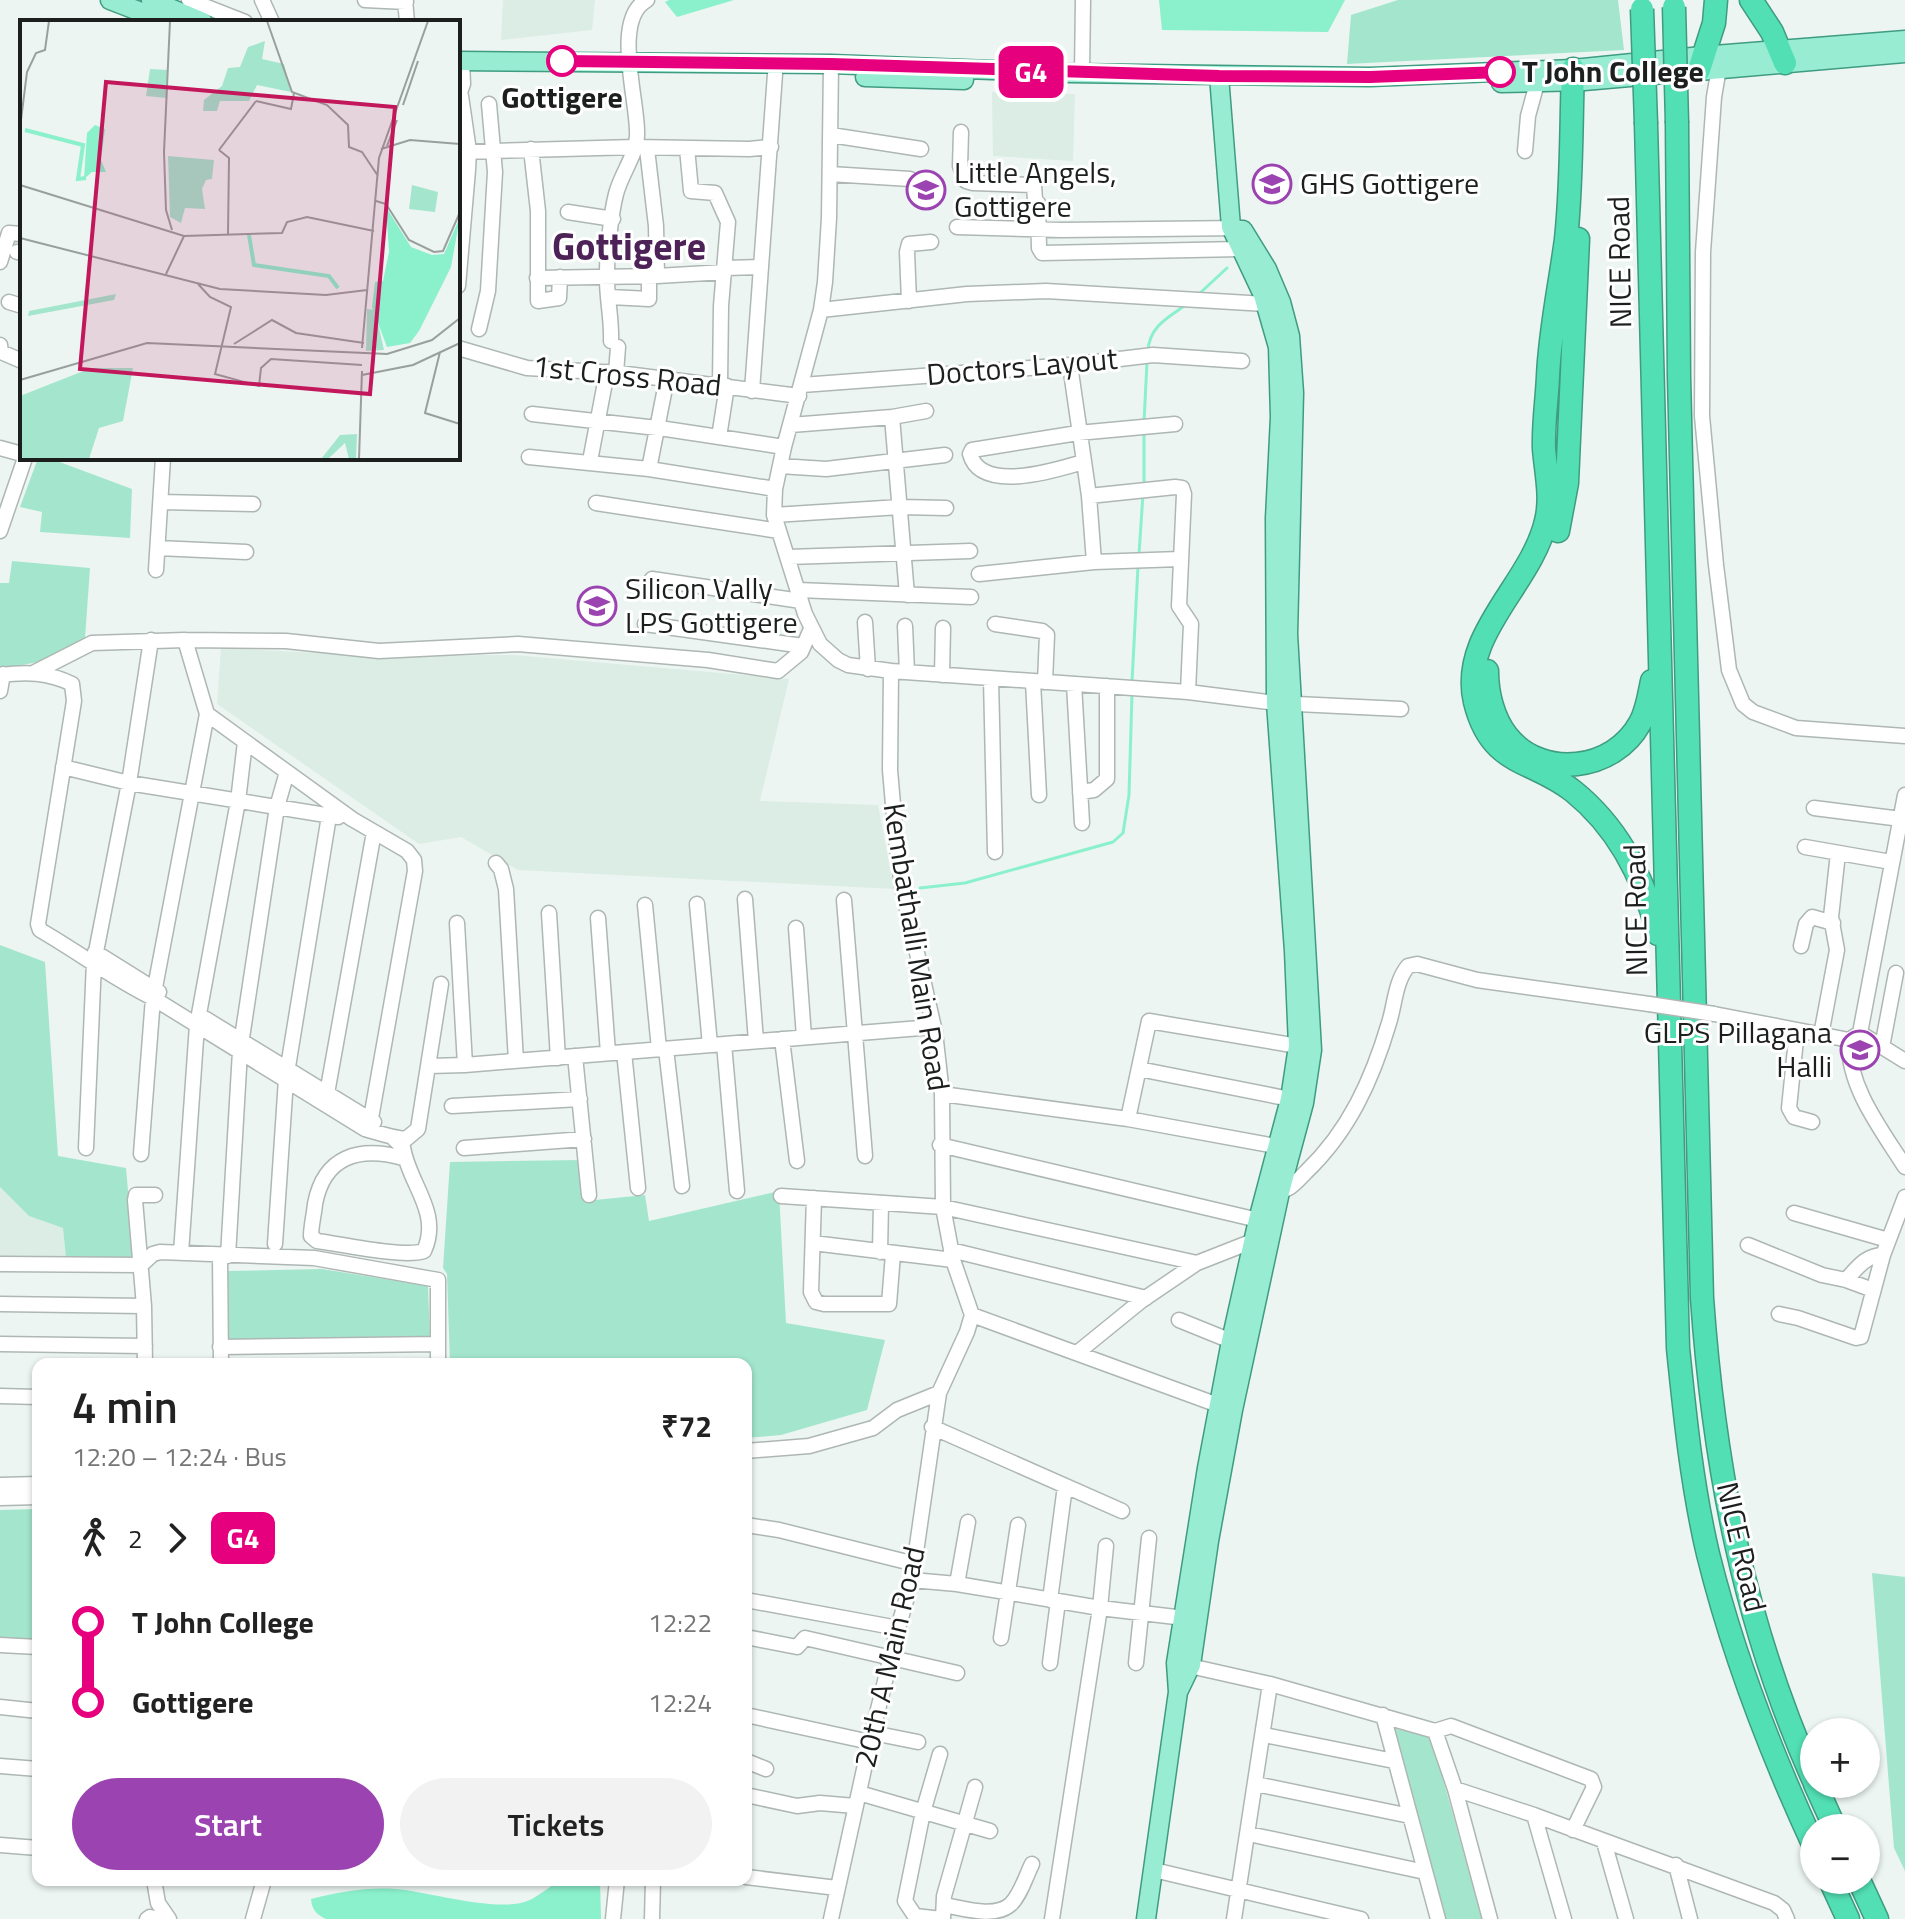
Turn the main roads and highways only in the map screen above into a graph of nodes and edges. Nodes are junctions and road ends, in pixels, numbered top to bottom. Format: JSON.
{"nodes":[{"id":1,"x":110,"y":0,"type":"edge"},
{"id":2,"x":151,"y":0,"type":"edge"},
{"id":3,"x":1716,"y":0,"type":"edge"},
{"id":4,"x":1751,"y":0,"type":"edge"},
{"id":5,"x":1642,"y":4,"type":"edge"},
{"id":6,"x":1674,"y":4,"type":"edge"},
{"id":7,"x":162,"y":20,"type":"edge"},
{"id":8,"x":198,"y":20,"type":"edge"},
{"id":9,"x":1905,"y":40,"type":"edge"},
{"id":10,"x":1905,"y":53,"type":"edge"},
{"id":11,"x":1783,"y":56,"type":"junction"},
{"id":12,"x":1707,"y":64,"type":"junction"},
{"id":13,"x":460,"y":66,"type":"edge"},
{"id":14,"x":630,"y":66,"type":"junction"},
{"id":15,"x":831,"y":70,"type":"junction"},
{"id":16,"x":1578,"y":75,"type":"junction"},
{"id":17,"x":1219,"y":82,"type":"junction"},
{"id":18,"x":1234,"y":223,"type":"junction"},
{"id":19,"x":1659,"y":649,"type":"junction"},
{"id":20,"x":1283,"y":702,"type":"junction"},
{"id":21,"x":1667,"y":978,"type":"junction"},
{"id":22,"x":1273,"y":1191,"type":"junction"},
{"id":23,"x":1226,"y":1408,"type":"junction"},
{"id":24,"x":1184,"y":1664,"type":"junction"},
{"id":25,"x":1800,"y":1747,"type":"edge"},
{"id":26,"x":1800,"y":1814,"type":"edge"},
{"id":27,"x":1836,"y":1894,"type":"edge"},
{"id":28,"x":1865,"y":1894,"type":"edge"},
{"id":29,"x":1146,"y":1919,"type":"edge"},
{"id":30,"x":1848,"y":1919,"type":"edge"},
{"id":31,"x":1877,"y":1919,"type":"edge"}],
"edges":[{"from":1,"to":7,"type":"main road"},
{"from":2,"to":8,"type":"main road"},
{"from":3,"to":12,"type":"highway"},
{"from":4,"to":11,"type":"highway"},
{"from":5,"to":19,"type":"highway","name":"NICE Road","bridge":true},
{"from":6,"to":25,"type":"highway","name":"NICE Road","bridge":true},
{"from":9,"to":11,"type":"main road"},
{"from":10,"to":11,"type":"main road"},
{"from":11,"to":12,"type":"main road"},
{"from":12,"to":16,"type":"main road"},
{"from":13,"to":14,"type":"main road"},
{"from":14,"to":15,"type":"main road"},
{"from":14,"to":15,"type":"main road"},
{"from":15,"to":17,"type":"main road"},
{"from":15,"to":17,"type":"main road"},
{"from":16,"to":17,"type":"main road"},
{"from":16,"to":17,"type":"main road"},
{"from":16,"to":19,"type":"highway"},
{"from":16,"to":21,"type":"highway"},
{"from":17,"to":18,"type":"main road"},
{"from":18,"to":20,"type":"main road"},
{"from":18,"to":20,"type":"main road"},
{"from":19,"to":21,"type":"highway","name":"NICE Road"},
{"from":20,"to":22,"type":"main road"},
{"from":20,"to":22,"type":"main road"},
{"from":21,"to":26,"type":"highway","name":"NICE Road"},
{"from":22,"to":23,"type":"main road"},
{"from":22,"to":23,"type":"main road"},
{"from":23,"to":24,"type":"main road"},
{"from":23,"to":24,"type":"main road"},
{"from":24,"to":29,"type":"main road"},
{"from":27,"to":30,"type":"highway"},
{"from":28,"to":31,"type":"highway"}]}
